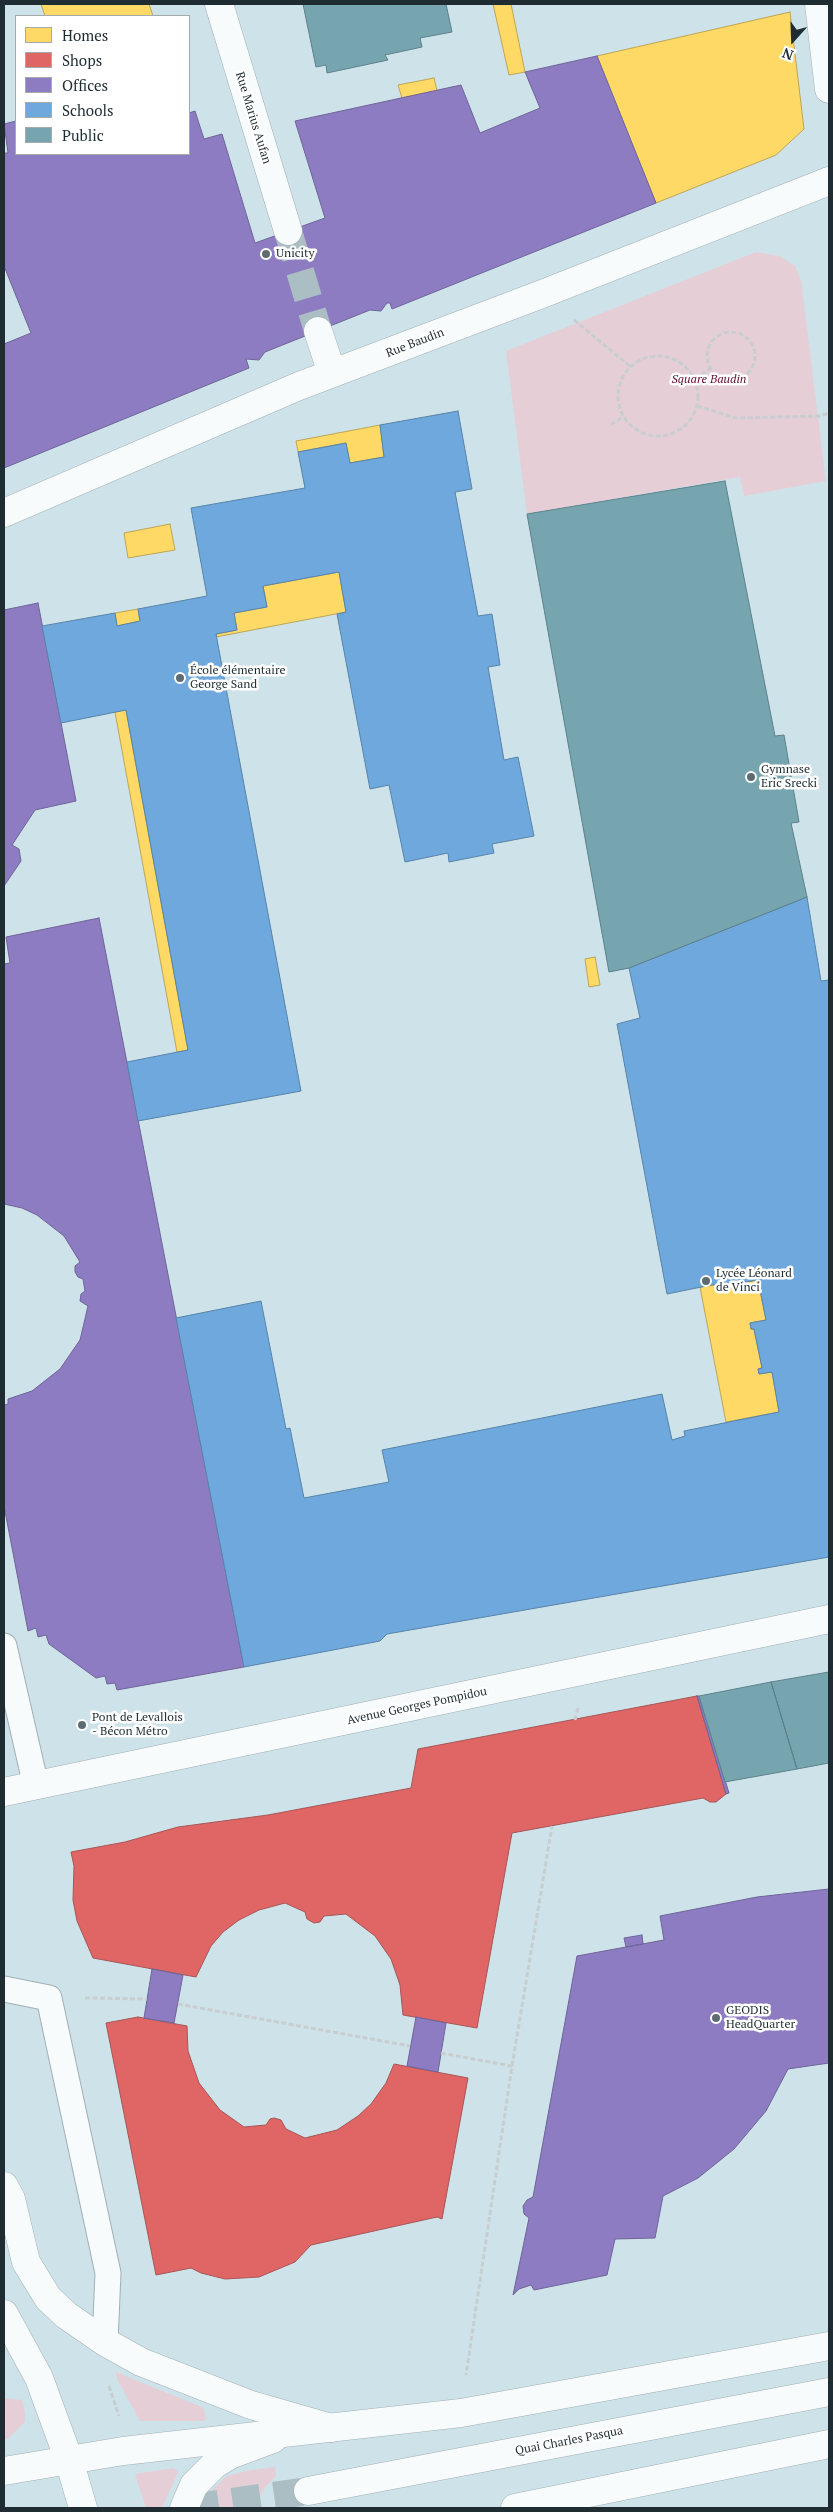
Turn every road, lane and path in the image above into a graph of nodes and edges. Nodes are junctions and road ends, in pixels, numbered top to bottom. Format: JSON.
{"nodes":[{"id":1,"x":219,"y":4,"type":"edge"},
{"id":2,"x":819,"y":4,"type":"edge"},
{"id":3,"x":829,"y":89,"type":"edge"},
{"id":4,"x":829,"y":182,"type":"edge"},
{"id":5,"x":288,"y":231,"type":"tunnel mouth"},
{"id":6,"x":542,"y":294,"type":"junction"},
{"id":7,"x":318,"y":331,"type":"tunnel mouth"},
{"id":8,"x":632,"y":367,"type":"junction"},
{"id":9,"x":711,"y":368,"type":"junction"},
{"id":10,"x":332,"y":373,"type":"junction"},
{"id":11,"x":695,"y":380,"type":"junction"},
{"id":12,"x":697,"y":406,"type":"junction"},
{"id":13,"x":829,"y":414,"type":"edge"},
{"id":14,"x":624,"y":416,"type":"junction"},
{"id":15,"x":611,"y":425,"type":"dead end"},
{"id":16,"x":4,"y":512,"type":"edge"},
{"id":17,"x":829,"y":1620,"type":"edge"},
{"id":18,"x":4,"y":1646,"type":"edge"},
{"id":19,"x":36,"y":1786,"type":"junction"},
{"id":20,"x":4,"y":1792,"type":"edge"},
{"id":21,"x":552,"y":1826,"type":"dead end"},
{"id":22,"x":4,"y":1988,"type":"edge"},
{"id":23,"x":49,"y":1998,"type":"junction"},
{"id":24,"x":147,"y":1999,"type":"dead end"},
{"id":25,"x":178,"y":2004,"type":"dead end"},
{"id":26,"x":410,"y":2046,"type":"dead end"},
{"id":27,"x":441,"y":2053,"type":"dead end"},
{"id":28,"x":512,"y":2066,"type":"junction"},
{"id":29,"x":4,"y":2186,"type":"edge"},
{"id":30,"x":4,"y":2314,"type":"edge"},
{"id":31,"x":105,"y":2342,"type":"junction"},
{"id":32,"x":829,"y":2346,"type":"edge"},
{"id":33,"x":107,"y":2380,"type":"dead end"},
{"id":34,"x":829,"y":2392,"type":"edge"},
{"id":35,"x":461,"y":2413,"type":"junction"},
{"id":36,"x":122,"y":2423,"type":"dead end"},
{"id":37,"x":332,"y":2428,"type":"junction"},
{"id":38,"x":292,"y":2433,"type":"junction"},
{"id":39,"x":829,"y":2444,"type":"edge"},
{"id":40,"x":69,"y":2460,"type":"junction"},
{"id":41,"x":4,"y":2471,"type":"edge"},
{"id":42,"x":308,"y":2491,"type":"tunnel mouth"},
{"id":43,"x":83,"y":2508,"type":"edge"},
{"id":44,"x":184,"y":2508,"type":"edge"},
{"id":45,"x":514,"y":2508,"type":"edge"}],
"edges":[{"from":1,"to":5,"type":"main road","name":"Rue Marius Aufan"},
{"from":2,"to":3,"type":"main road"},
{"from":4,"to":6,"type":"main road","name":"Rue Baudin"},
{"from":6,"to":8,"type":"path"},
{"from":6,"to":10,"type":"main road","name":"Rue Baudin"},
{"from":7,"to":10,"type":"main road"},
{"from":8,"to":11,"type":"path"},
{"from":8,"to":14,"type":"path"},
{"from":9,"to":9,"type":"path"},
{"from":9,"to":11,"type":"path"},
{"from":10,"to":16,"type":"main road","name":"Rue Baudin"},
{"from":11,"to":12,"type":"path"},
{"from":12,"to":13,"type":"path"},
{"from":12,"to":14,"type":"path"},
{"from":14,"to":15,"type":"path"},
{"from":17,"to":19,"type":"main road","name":"Avenue Georges Pompidou"},
{"from":18,"to":19,"type":"lane"},
{"from":19,"to":20,"type":"main road","name":"Avenue Georges Pompidou"},
{"from":21,"to":28,"type":"path"},
{"from":22,"to":23,"type":"lane"},
{"from":23,"to":24,"type":"path"},
{"from":23,"to":31,"type":"lane"},
{"from":25,"to":26,"type":"path"},
{"from":27,"to":28,"type":"path"},
{"from":28,"to":35,"type":"path"},
{"from":29,"to":31,"type":"main road"},
{"from":30,"to":40,"type":"main road"},
{"from":31,"to":37,"type":"main road"},
{"from":32,"to":35,"type":"main road"},
{"from":33,"to":36,"type":"path"},
{"from":34,"to":42,"type":"main road","name":"Quai Charles Pasqua"},
{"from":35,"to":37,"type":"main road"},
{"from":37,"to":38,"type":"main road"},
{"from":38,"to":40,"type":"main road"},
{"from":38,"to":44,"type":"main road"},
{"from":39,"to":45,"type":"main road"},
{"from":40,"to":41,"type":"main road"},
{"from":40,"to":43,"type":"main road"}]}
